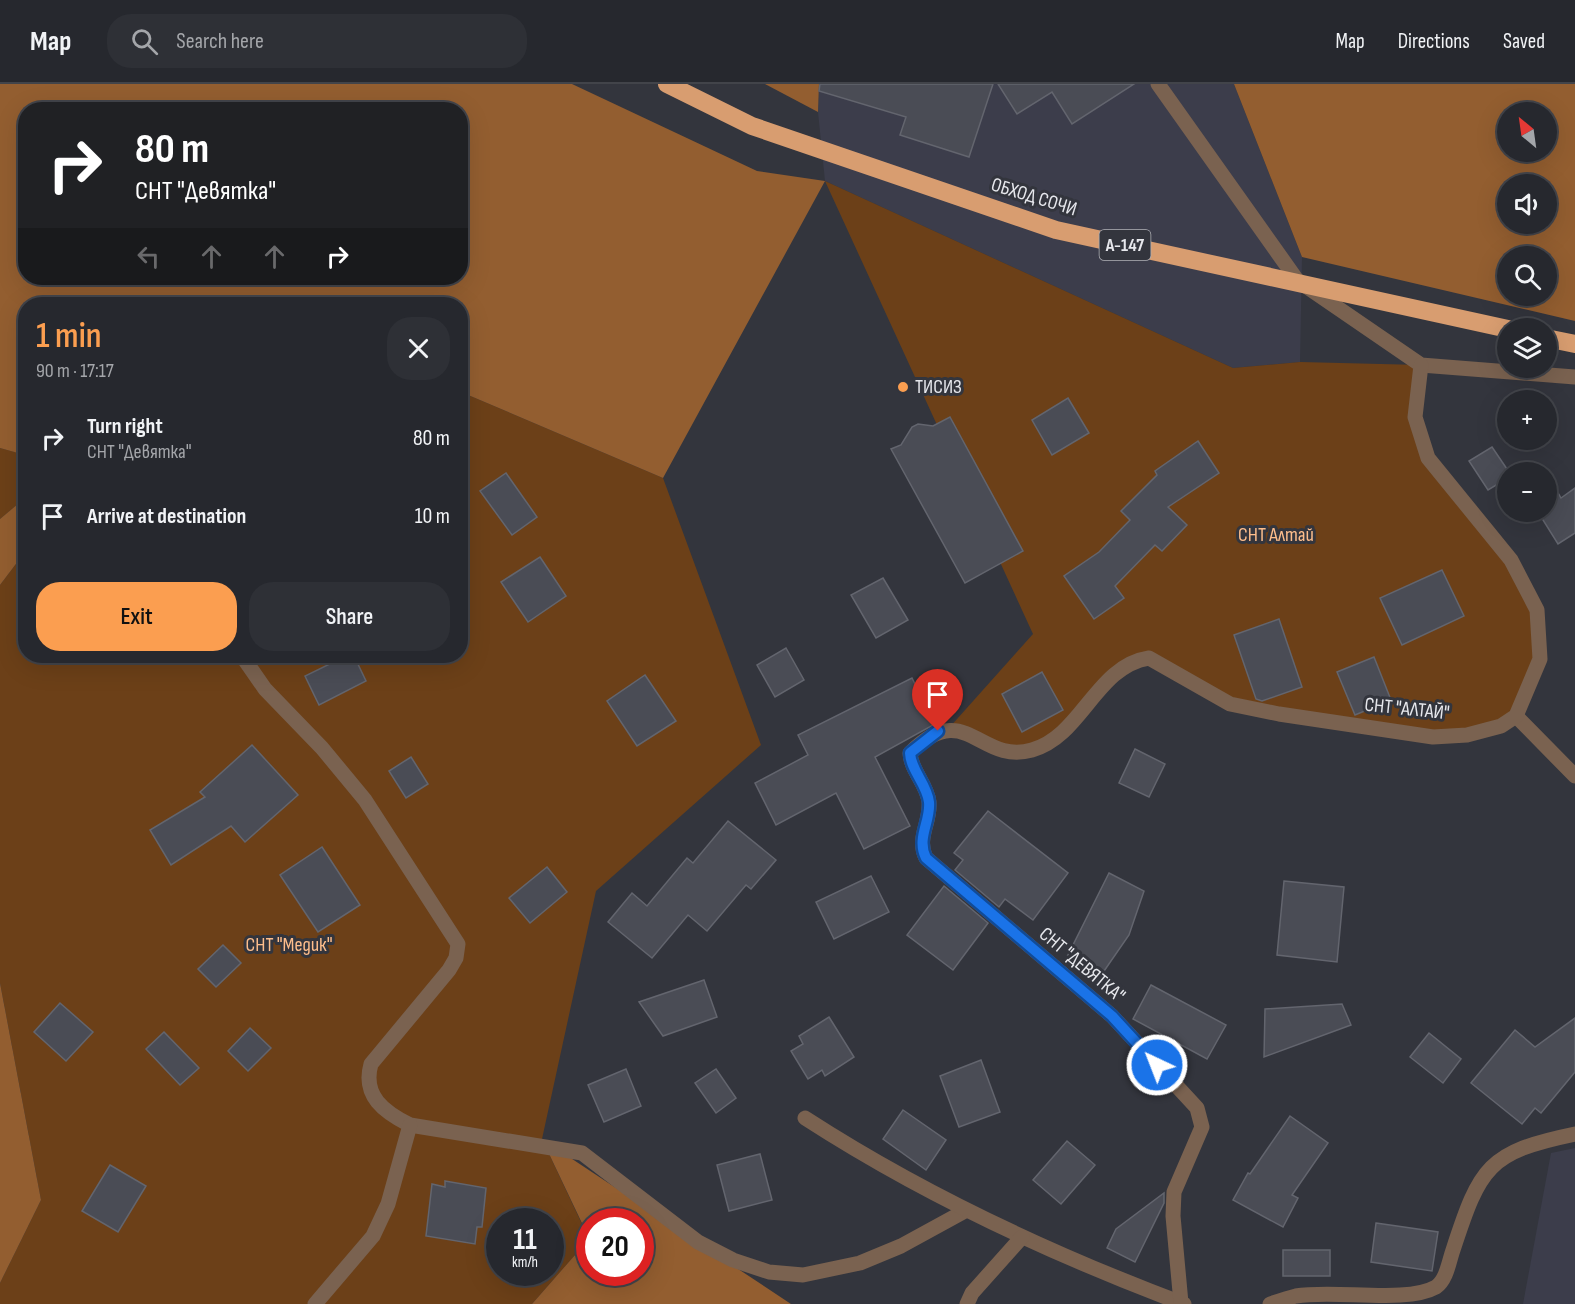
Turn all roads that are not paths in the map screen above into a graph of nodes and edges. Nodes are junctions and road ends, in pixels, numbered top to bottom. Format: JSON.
{"nodes":[{"id":1,"x":668,"y":84,"type":"edge"},
{"id":2,"x":1158,"y":84,"type":"edge"},
{"id":3,"x":1497,"y":327,"type":"edge"},
{"id":4,"x":1557,"y":340,"type":"edge"},
{"id":5,"x":1575,"y":344,"type":"edge"},
{"id":6,"x":1421,"y":365,"type":"junction"},
{"id":7,"x":1575,"y":377,"type":"edge"},
{"id":8,"x":247,"y":663,"type":"edge"},
{"id":9,"x":1516,"y":716,"type":"junction"},
{"id":10,"x":949,"y":728,"type":"joint"},
{"id":11,"x":1575,"y":776,"type":"edge"},
{"id":12,"x":805,"y":1118,"type":"dead end"},
{"id":13,"x":410,"y":1125,"type":"junction"},
{"id":14,"x":1575,"y":1134,"type":"edge"},
{"id":15,"x":965,"y":1211,"type":"junction"},
{"id":16,"x":1022,"y":1237,"type":"junction"},
{"id":17,"x":315,"y":1304,"type":"edge"},
{"id":18,"x":967,"y":1304,"type":"edge"},
{"id":19,"x":1182,"y":1304,"type":"edge"},
{"id":20,"x":1270,"y":1304,"type":"edge"}],
"edges":[{"from":1,"to":3,"type":"highway","name":"ОБХОД СОЧИ","number":"А-147"},
{"from":2,"to":6,"type":"street"},
{"from":4,"to":5,"type":"highway"},
{"from":6,"to":7,"type":"street"},
{"from":6,"to":9,"type":"street"},
{"from":8,"to":13,"type":"street"},
{"from":9,"to":10,"type":"street","name":"СНТ \"АЛТАЙ\""},
{"from":9,"to":11,"type":"street"},
{"from":10,"to":19,"type":"street","name":"СНТ \"ДЕВЯТКА\""},
{"from":12,"to":15,"type":"street"},
{"from":13,"to":15,"type":"street"},
{"from":13,"to":17,"type":"street"},
{"from":14,"to":20,"type":"street"},
{"from":15,"to":16,"type":"street"},
{"from":16,"to":18,"type":"street"},
{"from":16,"to":19,"type":"street"}]}
